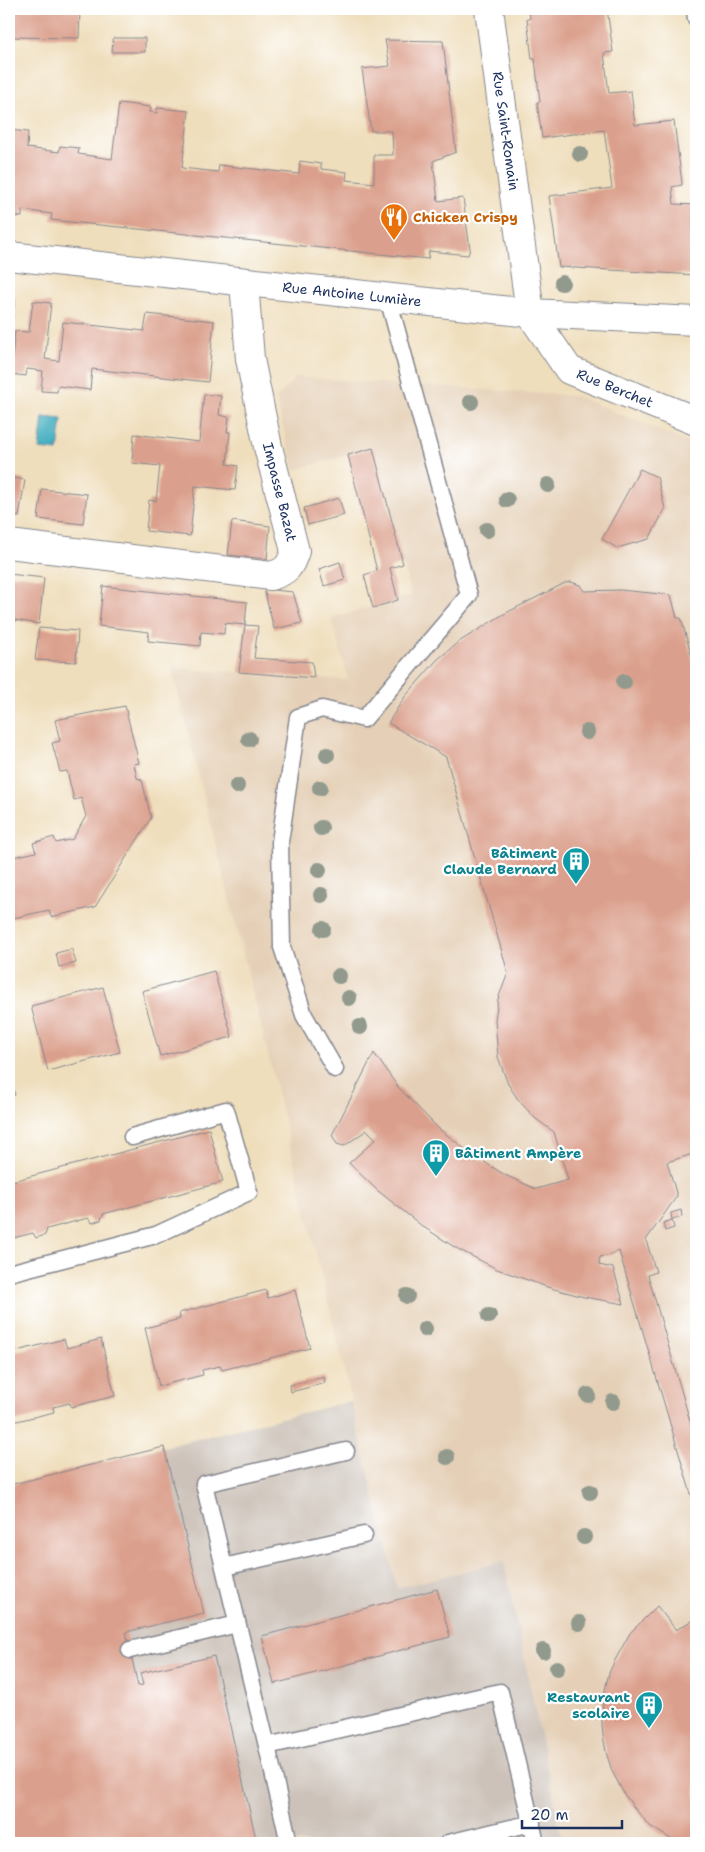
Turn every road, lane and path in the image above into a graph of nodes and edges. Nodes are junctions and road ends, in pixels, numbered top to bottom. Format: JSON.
{"nodes":[{"id":1,"x":489,"y":9,"type":"edge"},
{"id":2,"x":695,"y":9,"type":"edge"},
{"id":3,"x":696,"y":19,"type":"edge"},
{"id":4,"x":9,"y":256,"type":"edge"},
{"id":5,"x":244,"y":282,"type":"junction"},
{"id":6,"x":388,"y":298,"type":"junction"},
{"id":7,"x":530,"y":313,"type":"junction"},
{"id":8,"x":696,"y":321,"type":"edge"},
{"id":9,"x":696,"y":421,"type":"edge"},
{"id":10,"x":9,"y":544,"type":"edge"},
{"id":11,"x":335,"y":1069,"type":"dead end"},
{"id":12,"x":132,"y":1136,"type":"dead end"},
{"id":13,"x":9,"y":1273,"type":"edge"},
{"id":14,"x":346,"y":1450,"type":"dead end"},
{"id":15,"x":364,"y":1535,"type":"dead end"},
{"id":16,"x":224,"y":1567,"type":"junction"},
{"id":17,"x":238,"y":1624,"type":"junction"},
{"id":18,"x":130,"y":1650,"type":"dead end"},
{"id":19,"x":267,"y":1746,"type":"junction"},
{"id":20,"x":532,"y":1824,"type":"junction"},
{"id":21,"x":289,"y":1843,"type":"edge"},
{"id":22,"x":448,"y":1843,"type":"edge"},
{"id":23,"x":536,"y":1843,"type":"edge"}],
"edges":[{"from":1,"to":7,"type":"street","name":"Rue Saint-Romain"},
{"from":2,"to":3,"type":"lane"},
{"from":4,"to":5,"type":"street","name":"Rue Antoine Lumière"},
{"from":5,"to":6,"type":"street","name":"Rue Antoine Lumière"},
{"from":5,"to":10,"type":"street","name":"Impasse Bazat"},
{"from":6,"to":7,"type":"street","name":"Rue Antoine Lumière"},
{"from":6,"to":11,"type":"lane"},
{"from":7,"to":8,"type":"street","name":"Rue Antoine Lumière"},
{"from":7,"to":9,"type":"street","name":"Rue Berchet"},
{"from":12,"to":13,"type":"lane"},
{"from":14,"to":16,"type":"lane"},
{"from":15,"to":16,"type":"lane"},
{"from":16,"to":17,"type":"lane"},
{"from":17,"to":18,"type":"lane"},
{"from":17,"to":19,"type":"lane"},
{"from":19,"to":20,"type":"lane"},
{"from":19,"to":21,"type":"lane"},
{"from":20,"to":22,"type":"lane"},
{"from":20,"to":23,"type":"lane"}]}
